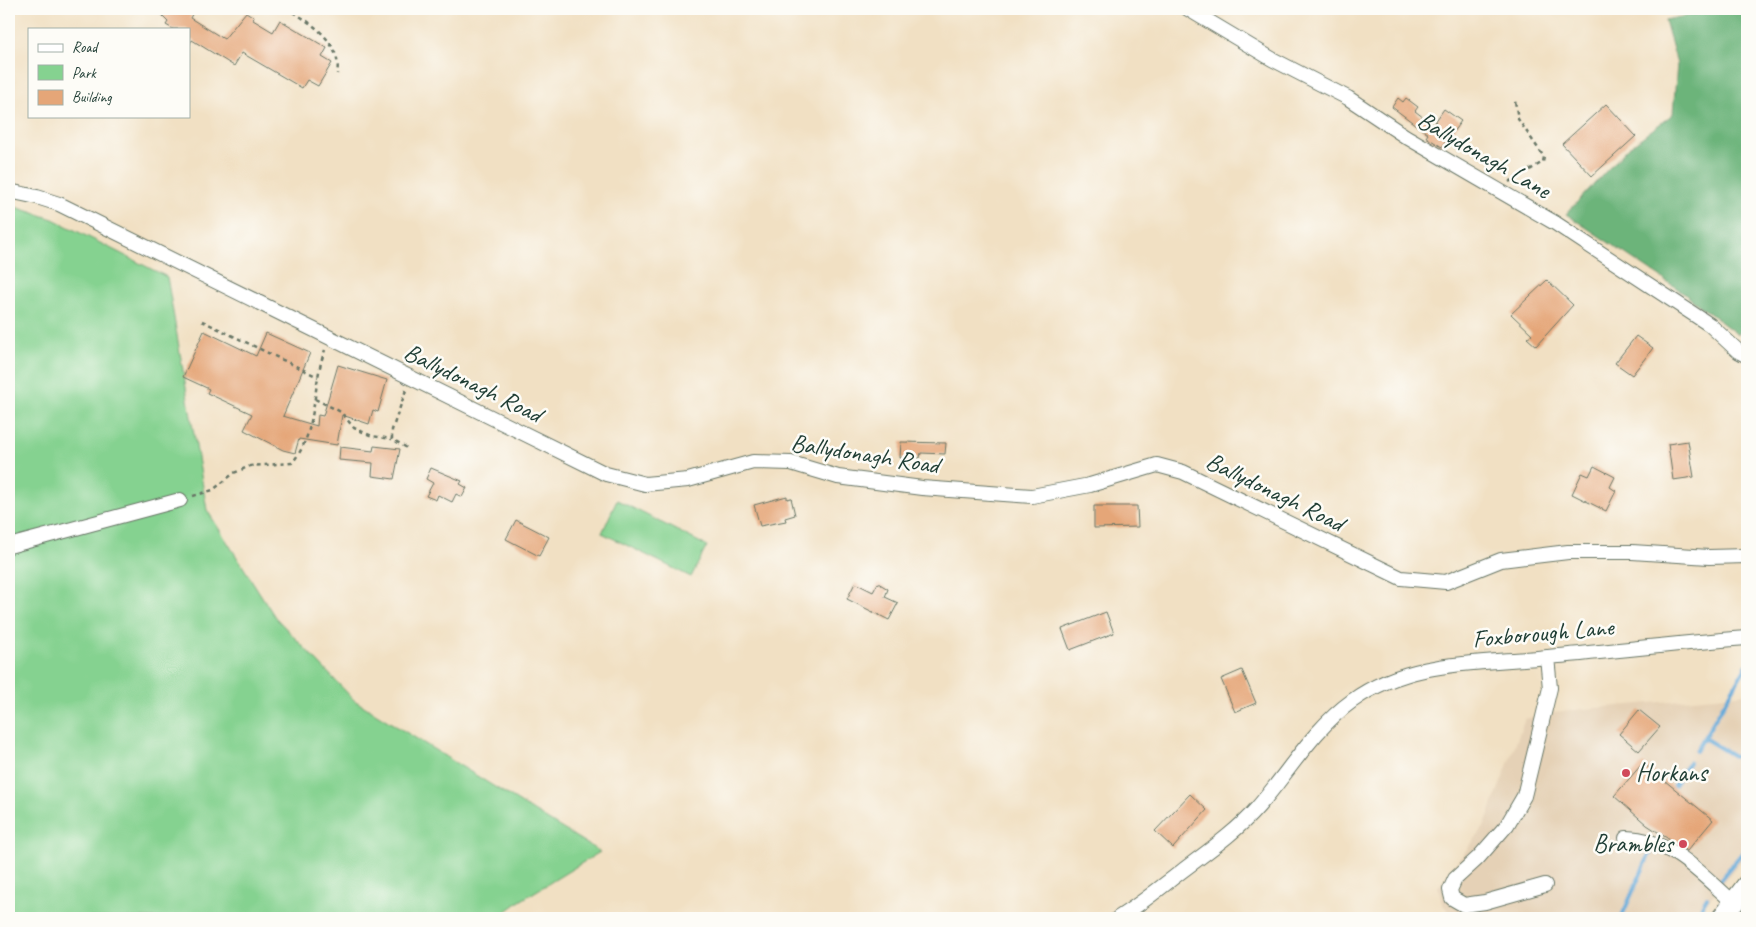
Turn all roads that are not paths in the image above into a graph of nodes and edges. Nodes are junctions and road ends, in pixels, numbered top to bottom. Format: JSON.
{"nodes":[{"id":1,"x":1188,"y":9,"type":"edge"},
{"id":2,"x":9,"y":191,"type":"edge"},
{"id":3,"x":1747,"y":356,"type":"edge"},
{"id":4,"x":180,"y":500,"type":"road end"},
{"id":5,"x":9,"y":546,"type":"edge"},
{"id":6,"x":1747,"y":555,"type":"edge"},
{"id":7,"x":1747,"y":638,"type":"edge"},
{"id":8,"x":1547,"y":657,"type":"junction"},
{"id":9,"x":1626,"y":838,"type":"dead end"},
{"id":10,"x":1546,"y":885,"type":"dead end"},
{"id":11,"x":1747,"y":885,"type":"edge"},
{"id":12,"x":1728,"y":911,"type":"edge"},
{"id":13,"x":1118,"y":918,"type":"edge"}],
"edges":[{"from":1,"to":3,"type":"street","name":"Ballydonagh Lane"},
{"from":2,"to":6,"type":"street","name":"Ballydonagh Road"},
{"from":4,"to":5,"type":"street"},
{"from":7,"to":8,"type":"street","name":"Foxborough Lane"},
{"from":8,"to":10,"type":"street"},
{"from":8,"to":13,"type":"street","name":"Foxborough Lane"},
{"from":9,"to":12,"type":"street"},
{"from":11,"to":12,"type":"highway"}]}
